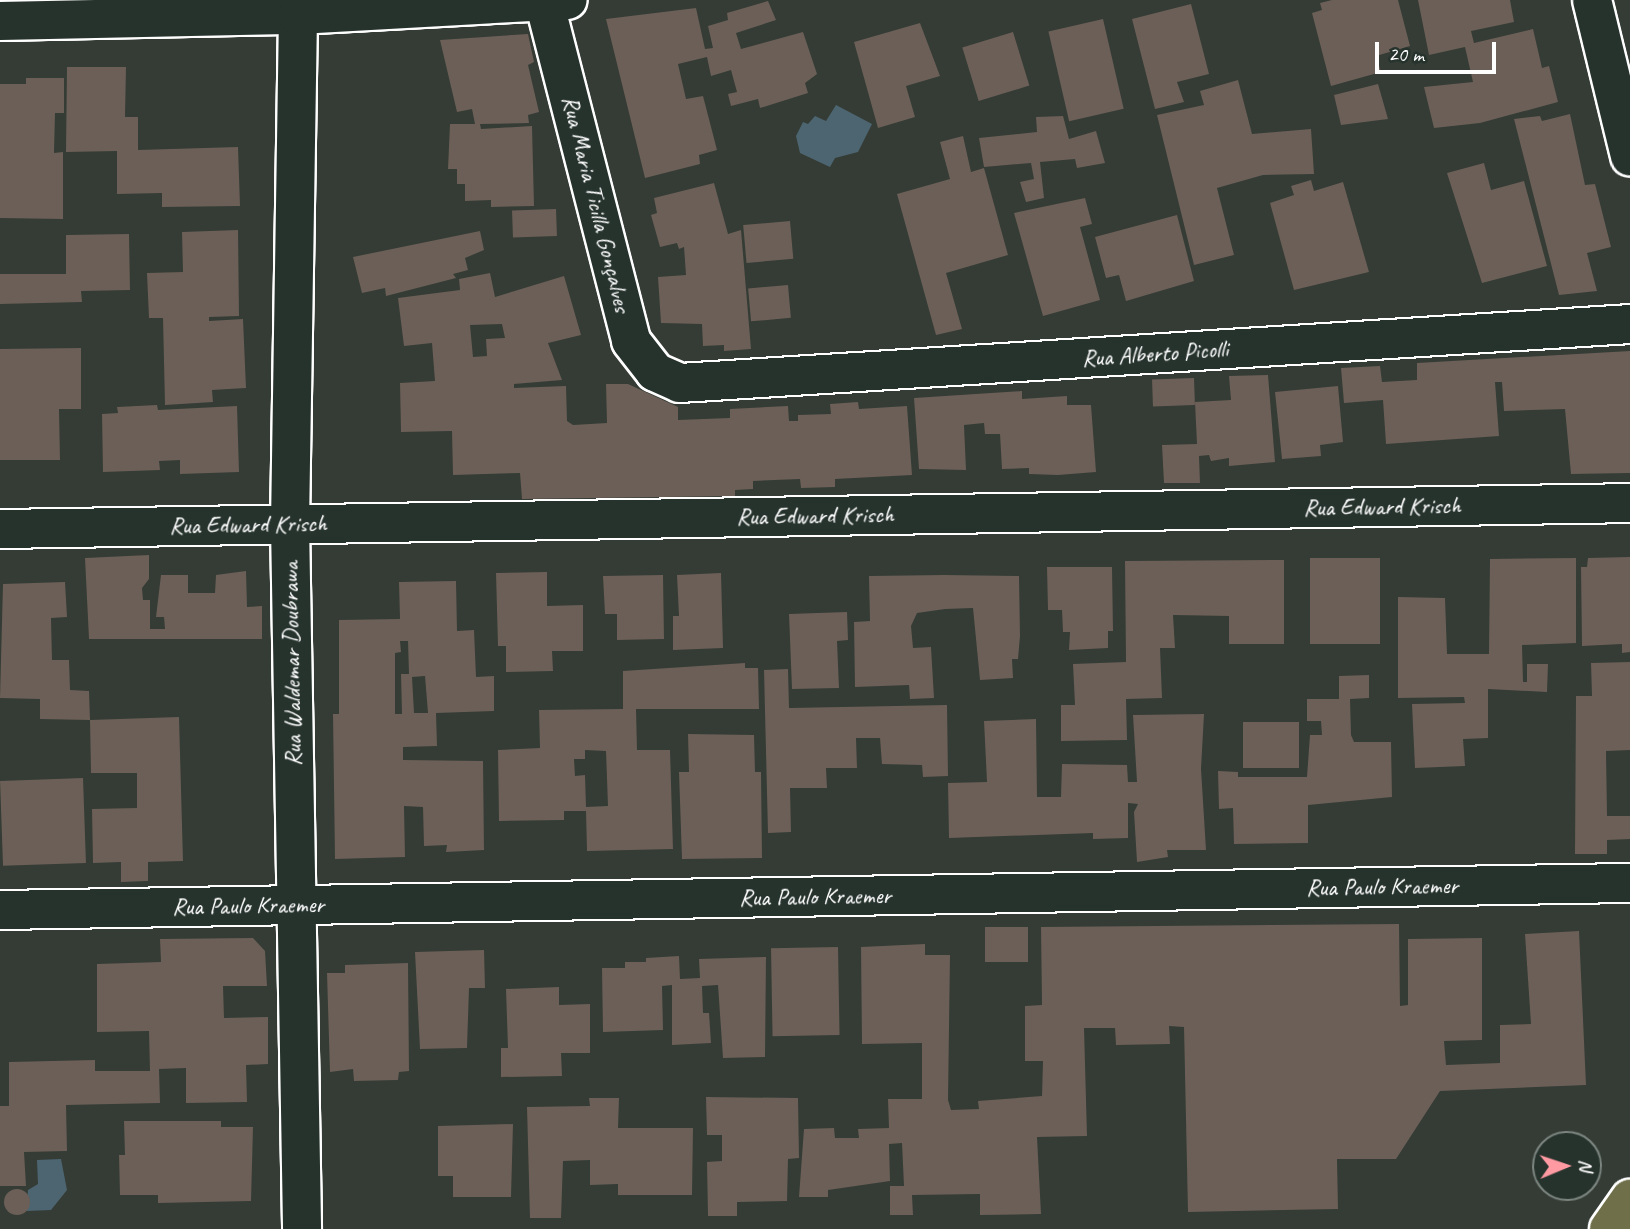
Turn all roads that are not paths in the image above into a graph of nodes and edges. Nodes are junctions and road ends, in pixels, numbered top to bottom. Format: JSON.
{"nodes":[{"id":1,"x":1592,"y":0,"type":"edge"},
{"id":2,"x":556,"y":1,"type":"edge"},
{"id":3,"x":298,"y":15,"type":"junction"},
{"id":4,"x":0,"y":21,"type":"edge"},
{"id":5,"x":1630,"y":156,"type":"edge"},
{"id":6,"x":1630,"y":324,"type":"edge"},
{"id":7,"x":680,"y":383,"type":"joint"},
{"id":8,"x":1630,"y":503,"type":"edge"},
{"id":9,"x":290,"y":524,"type":"junction"},
{"id":10,"x":0,"y":529,"type":"edge"},
{"id":11,"x":1630,"y":883,"type":"edge"},
{"id":12,"x":297,"y":906,"type":"junction"},
{"id":13,"x":0,"y":910,"type":"edge"},
{"id":14,"x":1630,"y":1199,"type":"edge"},
{"id":15,"x":302,"y":1229,"type":"edge"},
{"id":16,"x":1609,"y":1229,"type":"edge"}],
"edges":[{"from":1,"to":5,"type":"street"},
{"from":2,"to":3,"type":"street"},
{"from":2,"to":7,"type":"street","name":"Rua Maria Ticilla Gonçalves"},
{"from":3,"to":4,"type":"street"},
{"from":3,"to":9,"type":"street","name":"Rua Waldemar Doubrawa"},
{"from":6,"to":7,"type":"street","name":"Rua Alberto Picolli"},
{"from":8,"to":9,"type":"street","name":"Rua Edward Krisch"},
{"from":9,"to":10,"type":"street","name":"Rua Edward Krisch"},
{"from":9,"to":12,"type":"street","name":"Rua Waldemar Doubrawa"},
{"from":11,"to":12,"type":"street","name":"Rua Paulo Kraemer"},
{"from":12,"to":13,"type":"street","name":"Rua Paulo Kraemer"},
{"from":12,"to":15,"type":"street","name":"Rua Waldemar Doubrawa"},
{"from":14,"to":16,"type":"highway"}]}
